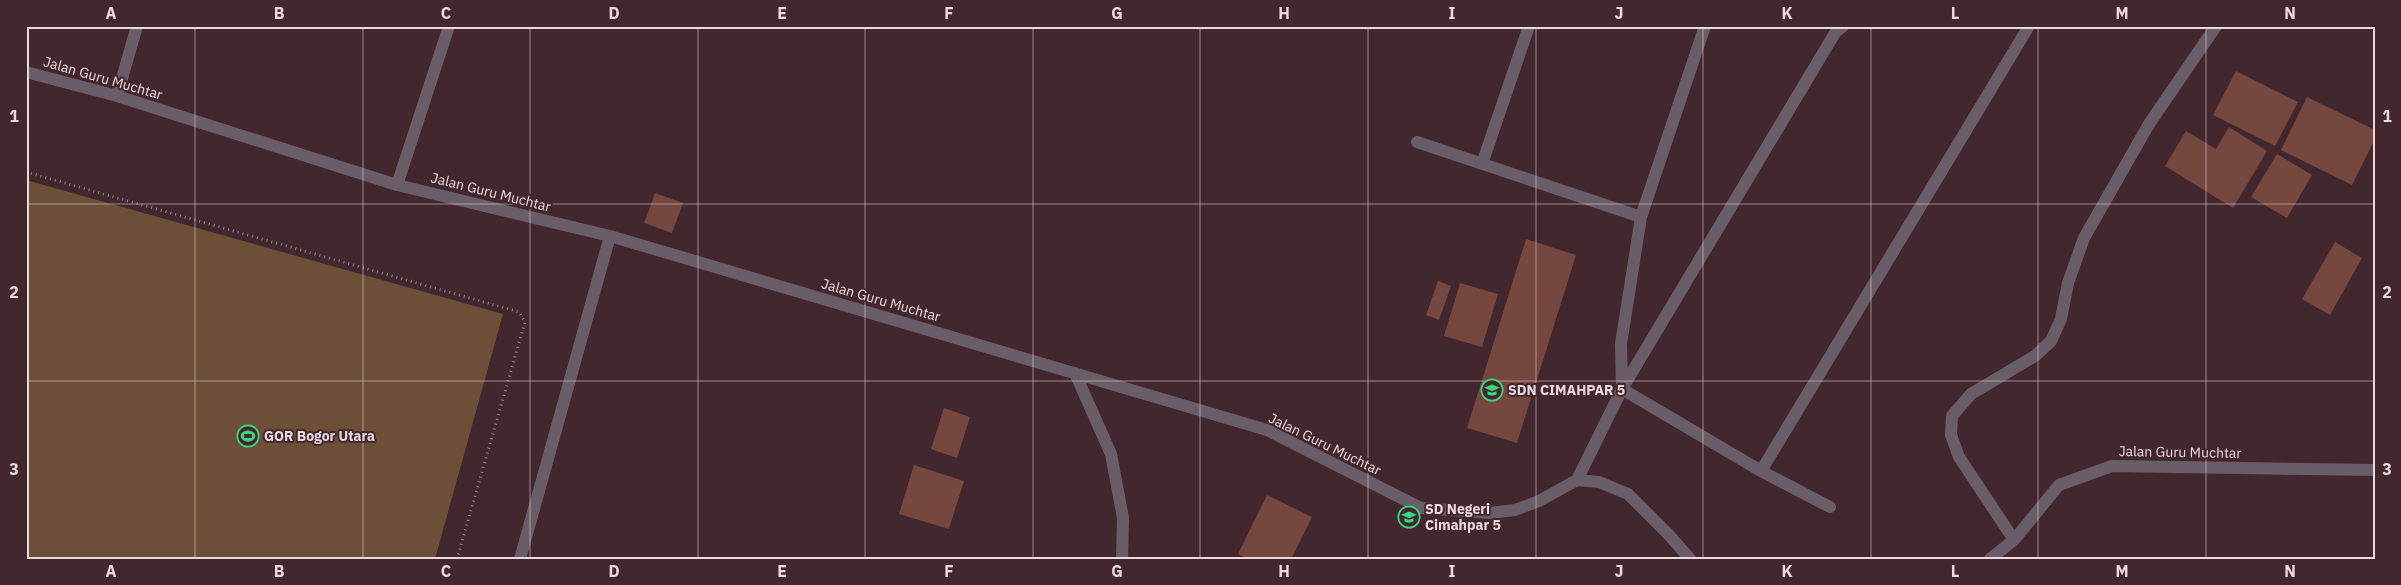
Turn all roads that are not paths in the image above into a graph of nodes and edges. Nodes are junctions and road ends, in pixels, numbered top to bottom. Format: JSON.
{"nodes":[{"id":1,"x":137,"y":26,"type":"edge"},
{"id":2,"x":449,"y":26,"type":"edge"},
{"id":3,"x":1529,"y":26,"type":"edge"},
{"id":4,"x":1705,"y":26,"type":"edge"},
{"id":5,"x":1843,"y":26,"type":"edge"},
{"id":6,"x":2029,"y":26,"type":"edge"},
{"id":7,"x":2216,"y":26,"type":"edge"},
{"id":8,"x":26,"y":72,"type":"edge"},
{"id":9,"x":116,"y":96,"type":"junction"},
{"id":10,"x":1417,"y":142,"type":"dead end"},
{"id":11,"x":1482,"y":164,"type":"junction"},
{"id":12,"x":397,"y":185,"type":"junction"},
{"id":13,"x":1641,"y":217,"type":"junction"},
{"id":14,"x":610,"y":236,"type":"junction"},
{"id":15,"x":1075,"y":373,"type":"junction"},
{"id":16,"x":1622,"y":389,"type":"junction"},
{"id":17,"x":2375,"y":470,"type":"edge"},
{"id":18,"x":1761,"y":471,"type":"junction"},
{"id":19,"x":1578,"y":480,"type":"junction"},
{"id":20,"x":1830,"y":507,"type":"dead end"},
{"id":21,"x":2014,"y":540,"type":"junction"},
{"id":22,"x":520,"y":559,"type":"edge"},
{"id":23,"x":1122,"y":559,"type":"edge"},
{"id":24,"x":1690,"y":559,"type":"edge"},
{"id":25,"x":1990,"y":559,"type":"edge"}],
"edges":[{"from":1,"to":9,"type":"street"},
{"from":2,"to":12,"type":"street"},
{"from":3,"to":11,"type":"street"},
{"from":4,"to":13,"type":"street"},
{"from":5,"to":16,"type":"street"},
{"from":6,"to":18,"type":"street"},
{"from":7,"to":21,"type":"street"},
{"from":8,"to":9,"type":"street","name":"Jalan Guru Muchtar"},
{"from":9,"to":12,"type":"street","name":"Jalan Guru Muchtar"},
{"from":10,"to":11,"type":"street"},
{"from":11,"to":13,"type":"street"},
{"from":12,"to":14,"type":"street","name":"Jalan Guru Muchtar"},
{"from":13,"to":16,"type":"street"},
{"from":14,"to":15,"type":"street","name":"Jalan Guru Muchtar"},
{"from":14,"to":22,"type":"street"},
{"from":15,"to":19,"type":"street","name":"Jalan Guru Muchtar"},
{"from":15,"to":23,"type":"street"},
{"from":16,"to":18,"type":"street"},
{"from":16,"to":19,"type":"street"},
{"from":17,"to":21,"type":"street","name":"Jalan Guru Muchtar"},
{"from":18,"to":20,"type":"street"},
{"from":19,"to":24,"type":"street"},
{"from":21,"to":25,"type":"street","name":"Jalan Guru Muchtar"}]}
